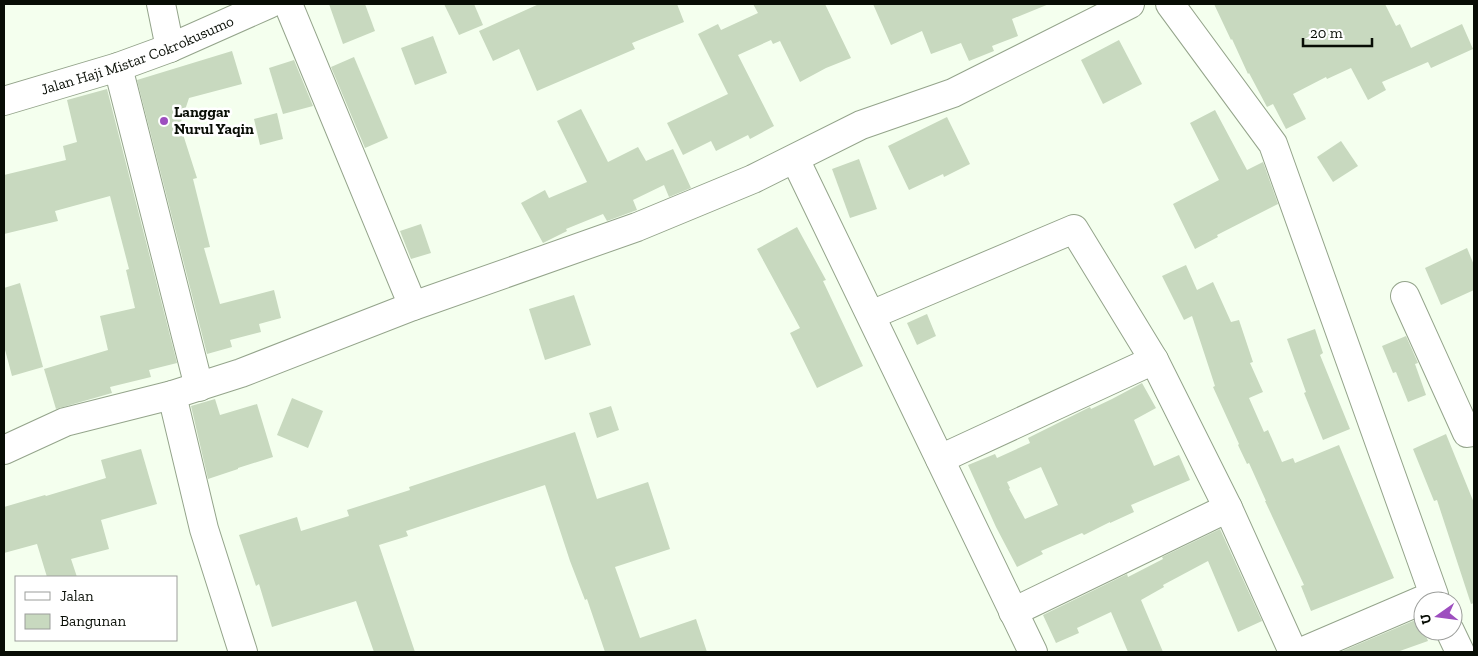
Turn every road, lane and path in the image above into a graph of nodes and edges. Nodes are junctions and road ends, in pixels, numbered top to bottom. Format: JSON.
{"nodes":[{"id":1,"x":161,"y":4,"type":"edge"},
{"id":2,"x":269,"y":4,"type":"edge"},
{"id":3,"x":288,"y":4,"type":"edge"},
{"id":4,"x":1130,"y":4,"type":"edge"},
{"id":5,"x":1170,"y":4,"type":"edge"},
{"id":6,"x":170,"y":48,"type":"junction"},
{"id":7,"x":118,"y":67,"type":"junction"},
{"id":8,"x":4,"y":101,"type":"edge"},
{"id":9,"x":795,"y":159,"type":"junction"},
{"id":10,"x":1404,"y":296,"type":"dead end"},
{"id":11,"x":413,"y":306,"type":"junction"},
{"id":12,"x":871,"y":315,"type":"junction"},
{"id":13,"x":1154,"y":360,"type":"junction"},
{"id":14,"x":199,"y":387,"type":"junction"},
{"id":15,"x":172,"y":395,"type":"junction"},
{"id":16,"x":1474,"y":432,"type":"edge"},
{"id":17,"x":4,"y":450,"type":"edge"},
{"id":18,"x":940,"y":459,"type":"junction"},
{"id":19,"x":1228,"y":508,"type":"junction"},
{"id":20,"x":1433,"y":591,"type":"edge"},
{"id":21,"x":1413,"y":607,"type":"edge"},
{"id":22,"x":1013,"y":612,"type":"junction"},
{"id":23,"x":242,"y":652,"type":"edge"},
{"id":24,"x":1032,"y":652,"type":"edge"},
{"id":25,"x":1293,"y":652,"type":"edge"},
{"id":26,"x":1301,"y":652,"type":"edge"}],
"edges":[{"from":1,"to":6,"type":"street"},
{"from":2,"to":6,"type":"street","name":"Jalan Haji Mistar Cokrokusumo"},
{"from":3,"to":11,"type":"street"},
{"from":4,"to":9,"type":"street"},
{"from":5,"to":20,"type":"street"},
{"from":6,"to":7,"type":"street","name":"Jalan Haji Mistar Cokrokusumo"},
{"from":7,"to":8,"type":"street","name":"Jalan Haji Mistar Cokrokusumo"},
{"from":7,"to":14,"type":"street"},
{"from":9,"to":11,"type":"street"},
{"from":9,"to":12,"type":"street"},
{"from":10,"to":16,"type":"street"},
{"from":11,"to":14,"type":"street"},
{"from":12,"to":13,"type":"street"},
{"from":12,"to":18,"type":"street"},
{"from":13,"to":18,"type":"street"},
{"from":13,"to":19,"type":"street"},
{"from":14,"to":15,"type":"street"},
{"from":15,"to":17,"type":"street"},
{"from":15,"to":23,"type":"street"},
{"from":18,"to":22,"type":"street"},
{"from":19,"to":22,"type":"street"},
{"from":19,"to":25,"type":"street"},
{"from":21,"to":26,"type":"street"},
{"from":22,"to":24,"type":"street"}]}
